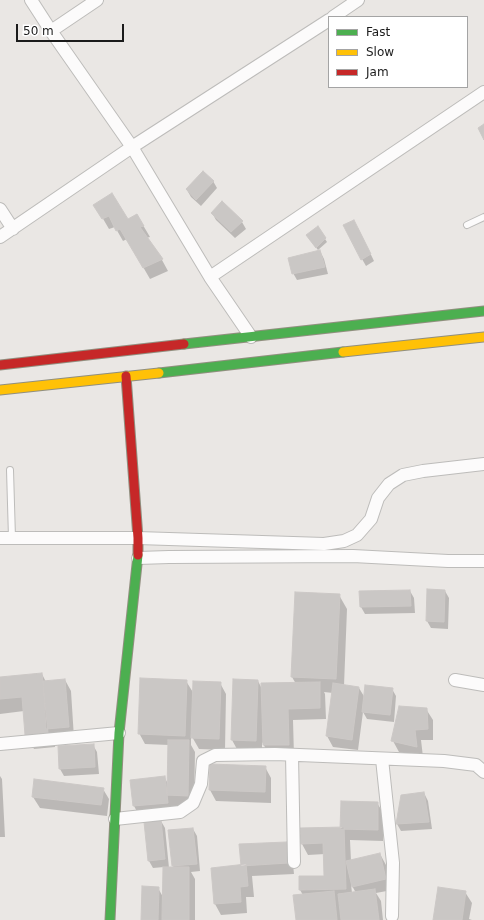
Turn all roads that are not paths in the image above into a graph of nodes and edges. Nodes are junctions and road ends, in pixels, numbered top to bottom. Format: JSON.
{"nodes":[{"id":1,"x":31,"y":0,"type":"edge"},
{"id":2,"x":97,"y":0,"type":"edge"},
{"id":3,"x":358,"y":0,"type":"edge"},
{"id":4,"x":334,"y":16,"type":"edge"},
{"id":5,"x":328,"y":21,"type":"edge"},
{"id":6,"x":52,"y":31,"type":"junction"},
{"id":7,"x":484,"y":92,"type":"edge"},
{"id":8,"x":132,"y":147,"type":"junction"},
{"id":9,"x":0,"y":209,"type":"edge"},
{"id":10,"x":484,"y":217,"type":"edge"},
{"id":11,"x":467,"y":225,"type":"dead end"},
{"id":12,"x":13,"y":229,"type":"junction"},
{"id":13,"x":0,"y":237,"type":"edge"},
{"id":14,"x":210,"y":277,"type":"junction"},
{"id":15,"x":484,"y":311,"type":"edge"},
{"id":16,"x":251,"y":337,"type":"junction"},
{"id":17,"x":484,"y":337,"type":"edge"},
{"id":18,"x":0,"y":365,"type":"edge"},
{"id":19,"x":126,"y":376,"type":"junction"},
{"id":20,"x":0,"y":390,"type":"edge"},
{"id":21,"x":484,"y":464,"type":"edge"},
{"id":22,"x":10,"y":470,"type":"dead end"},
{"id":23,"x":6,"y":538,"type":"edge"},
{"id":24,"x":138,"y":538,"type":"junction"},
{"id":25,"x":138,"y":558,"type":"junction"},
{"id":26,"x":484,"y":561,"type":"edge"},
{"id":27,"x":455,"y":680,"type":"dead end"},
{"id":28,"x":484,"y":685,"type":"edge"},
{"id":29,"x":119,"y":733,"type":"junction"},
{"id":30,"x":0,"y":744,"type":"edge"},
{"id":31,"x":292,"y":755,"type":"junction"},
{"id":32,"x":382,"y":759,"type":"junction"},
{"id":33,"x":484,"y":772,"type":"edge"},
{"id":34,"x":115,"y":819,"type":"junction"},
{"id":35,"x":294,"y":862,"type":"dead end"},
{"id":36,"x":392,"y":916,"type":"dead end"},
{"id":37,"x":110,"y":920,"type":"edge"}],
"edges":[{"from":1,"to":6,"type":"street"},
{"from":2,"to":6,"type":"street"},
{"from":3,"to":4,"type":"street"},
{"from":5,"to":8,"type":"street"},
{"from":6,"to":8,"type":"street"},
{"from":7,"to":14,"type":"street"},
{"from":8,"to":12,"type":"street"},
{"from":8,"to":14,"type":"street"},
{"from":9,"to":12,"type":"street"},
{"from":10,"to":11,"type":"lane"},
{"from":12,"to":13,"type":"street"},
{"from":14,"to":16,"type":"street"},
{"from":15,"to":16,"type":"main road"},
{"from":16,"to":18,"type":"main road"},
{"from":17,"to":19,"type":"main road"},
{"from":19,"to":20,"type":"main road"},
{"from":19,"to":24,"type":"main road"},
{"from":21,"to":24,"type":"street"},
{"from":22,"to":23,"type":"lane"},
{"from":23,"to":24,"type":"street"},
{"from":24,"to":25,"type":"main road"},
{"from":25,"to":26,"type":"street"},
{"from":25,"to":29,"type":"main road"},
{"from":27,"to":28,"type":"street"},
{"from":29,"to":30,"type":"street"},
{"from":29,"to":34,"type":"main road"},
{"from":31,"to":32,"type":"street"},
{"from":31,"to":34,"type":"street"},
{"from":31,"to":35,"type":"street"},
{"from":32,"to":33,"type":"street"},
{"from":32,"to":36,"type":"street"},
{"from":34,"to":37,"type":"main road"}]}
